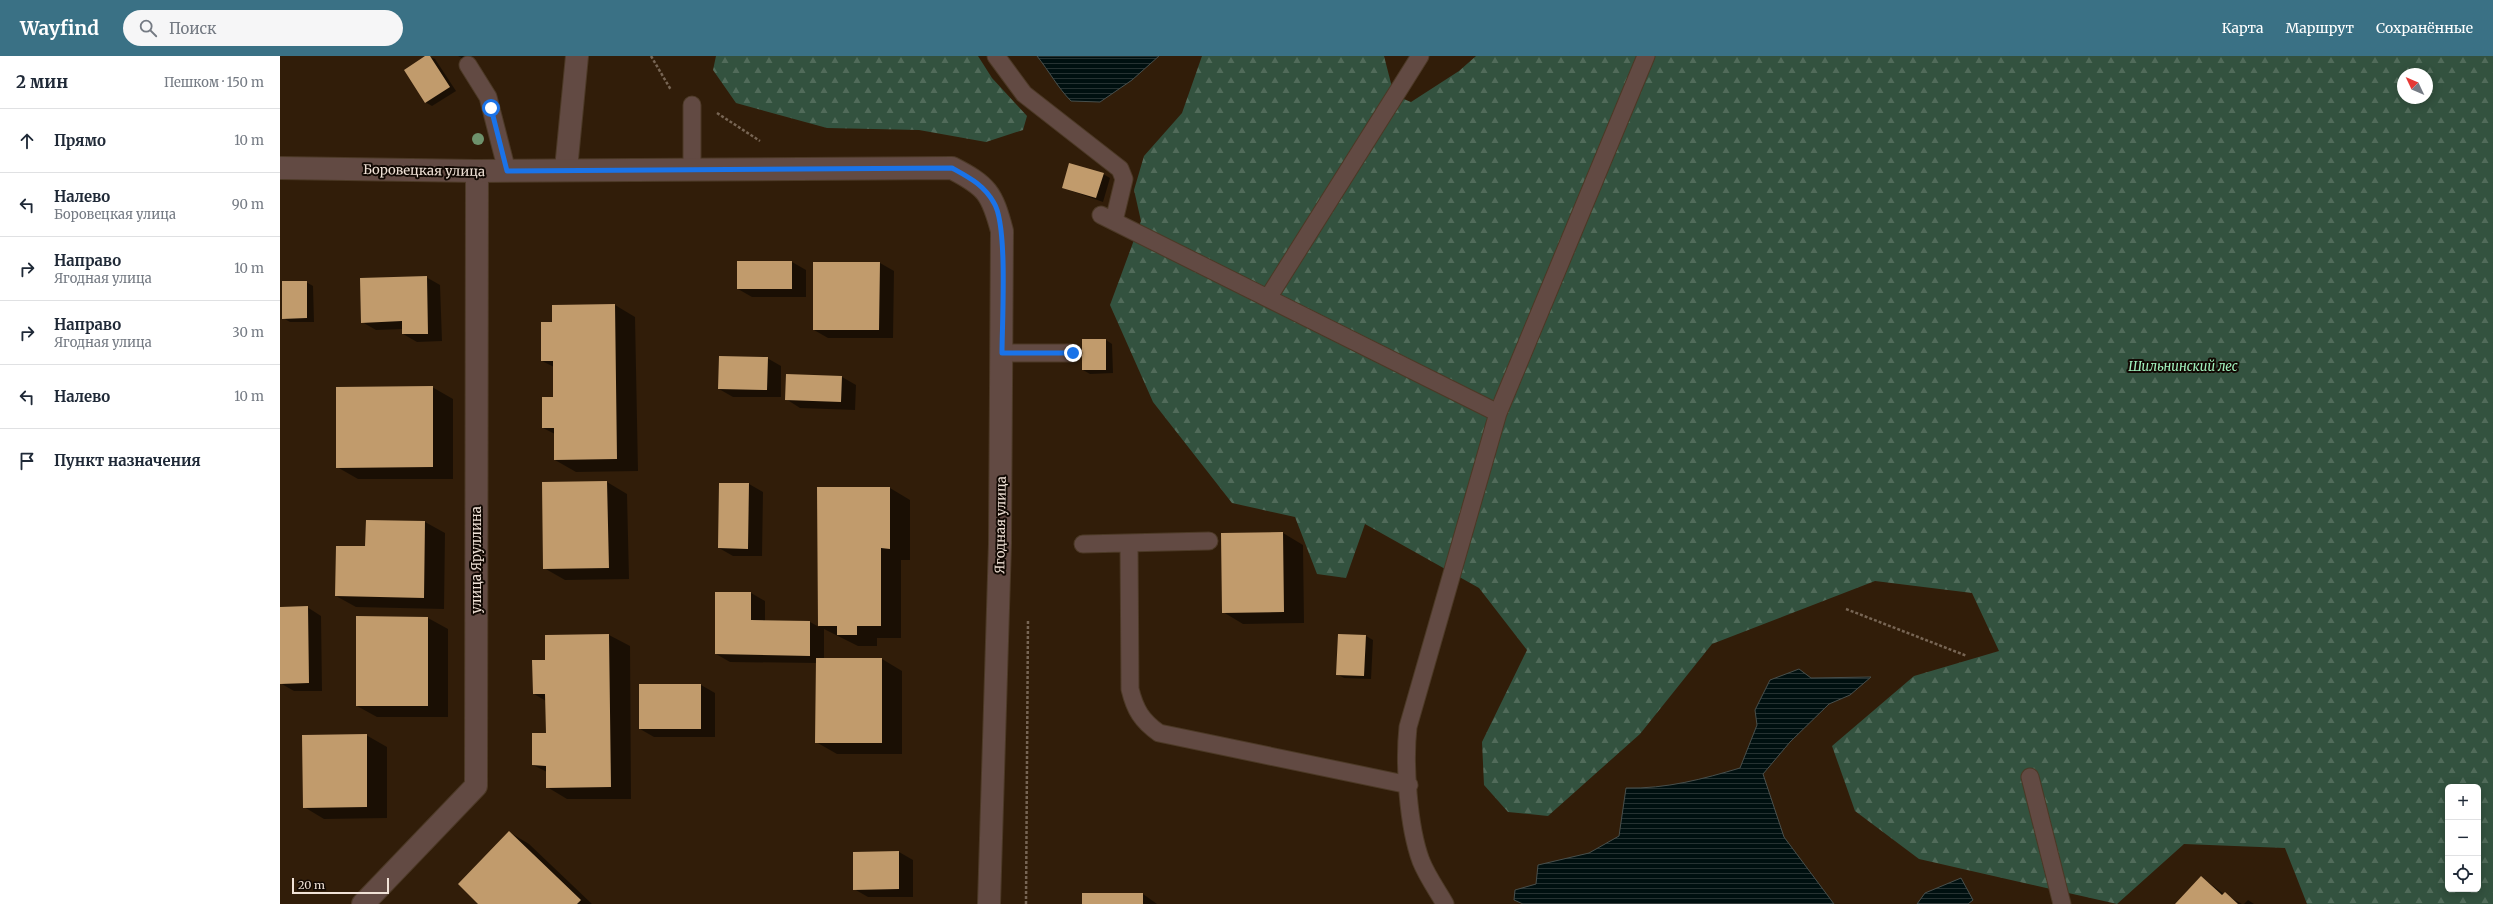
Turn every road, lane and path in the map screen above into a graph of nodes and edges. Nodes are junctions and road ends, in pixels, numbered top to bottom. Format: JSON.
{"nodes":[{"id":1,"x":577,"y":56,"type":"edge"},
{"id":2,"x":651,"y":56,"type":"edge"},
{"id":3,"x":996,"y":56,"type":"edge"},
{"id":4,"x":1420,"y":56,"type":"edge"},
{"id":5,"x":1646,"y":56,"type":"edge"},
{"id":6,"x":468,"y":65,"type":"dead end"},
{"id":7,"x":692,"y":106,"type":"junction"},
{"id":8,"x":762,"y":142,"type":"dead end"},
{"id":9,"x":280,"y":168,"type":"edge"},
{"id":10,"x":952,"y":168,"type":"joint"},
{"id":11,"x":566,"y":169,"type":"junction"},
{"id":12,"x":692,"y":169,"type":"junction"},
{"id":13,"x":478,"y":171,"type":"junction"},
{"id":14,"x":507,"y":171,"type":"junction"},
{"id":15,"x":1268,"y":298,"type":"junction"},
{"id":16,"x":1002,"y":353,"type":"junction"},
{"id":17,"x":1073,"y":353,"type":"dead end"},
{"id":18,"x":1498,"y":414,"type":"junction"},
{"id":19,"x":1209,"y":541,"type":"dead end"},
{"id":20,"x":1129,"y":543,"type":"junction"},
{"id":21,"x":1083,"y":544,"type":"dead end"},
{"id":22,"x":1846,"y":609,"type":"dead end"},
{"id":23,"x":1028,"y":614,"type":"dead end"},
{"id":24,"x":1967,"y":656,"type":"dead end"},
{"id":25,"x":2030,"y":778,"type":"dead end"},
{"id":26,"x":1409,"y":785,"type":"junction"},
{"id":27,"x":363,"y":904,"type":"edge"},
{"id":28,"x":989,"y":904,"type":"edge"},
{"id":29,"x":1026,"y":904,"type":"edge"},
{"id":30,"x":1445,"y":904,"type":"edge"},
{"id":31,"x":2062,"y":904,"type":"edge"}],
"edges":[{"from":1,"to":11,"type":"street"},
{"from":2,"to":7,"type":"path"},
{"from":3,"to":15,"type":"lane"},
{"from":4,"to":15,"type":"lane"},
{"from":5,"to":18,"type":"lane"},
{"from":6,"to":14,"type":"lane"},
{"from":7,"to":8,"type":"path"},
{"from":7,"to":12,"type":"lane"},
{"from":9,"to":13,"type":"street","name":"Боровецкая улица"},
{"from":10,"to":12,"type":"street","name":"Боровецкая улица"},
{"from":10,"to":16,"type":"street","name":"Ягодная улица"},
{"from":11,"to":12,"type":"street","name":"Боровецкая улица"},
{"from":11,"to":14,"type":"street","name":"Боровецкая улица"},
{"from":13,"to":14,"type":"street","name":"Боровецкая улица"},
{"from":13,"to":27,"type":"street","name":"улица Яруллина"},
{"from":15,"to":18,"type":"lane"},
{"from":16,"to":17,"type":"lane"},
{"from":16,"to":28,"type":"street","name":"Ягодная улица"},
{"from":18,"to":26,"type":"lane"},
{"from":19,"to":20,"type":"lane"},
{"from":20,"to":21,"type":"lane"},
{"from":20,"to":26,"type":"lane"},
{"from":22,"to":24,"type":"path"},
{"from":23,"to":29,"type":"path"},
{"from":25,"to":31,"type":"lane"},
{"from":26,"to":30,"type":"lane"}]}
